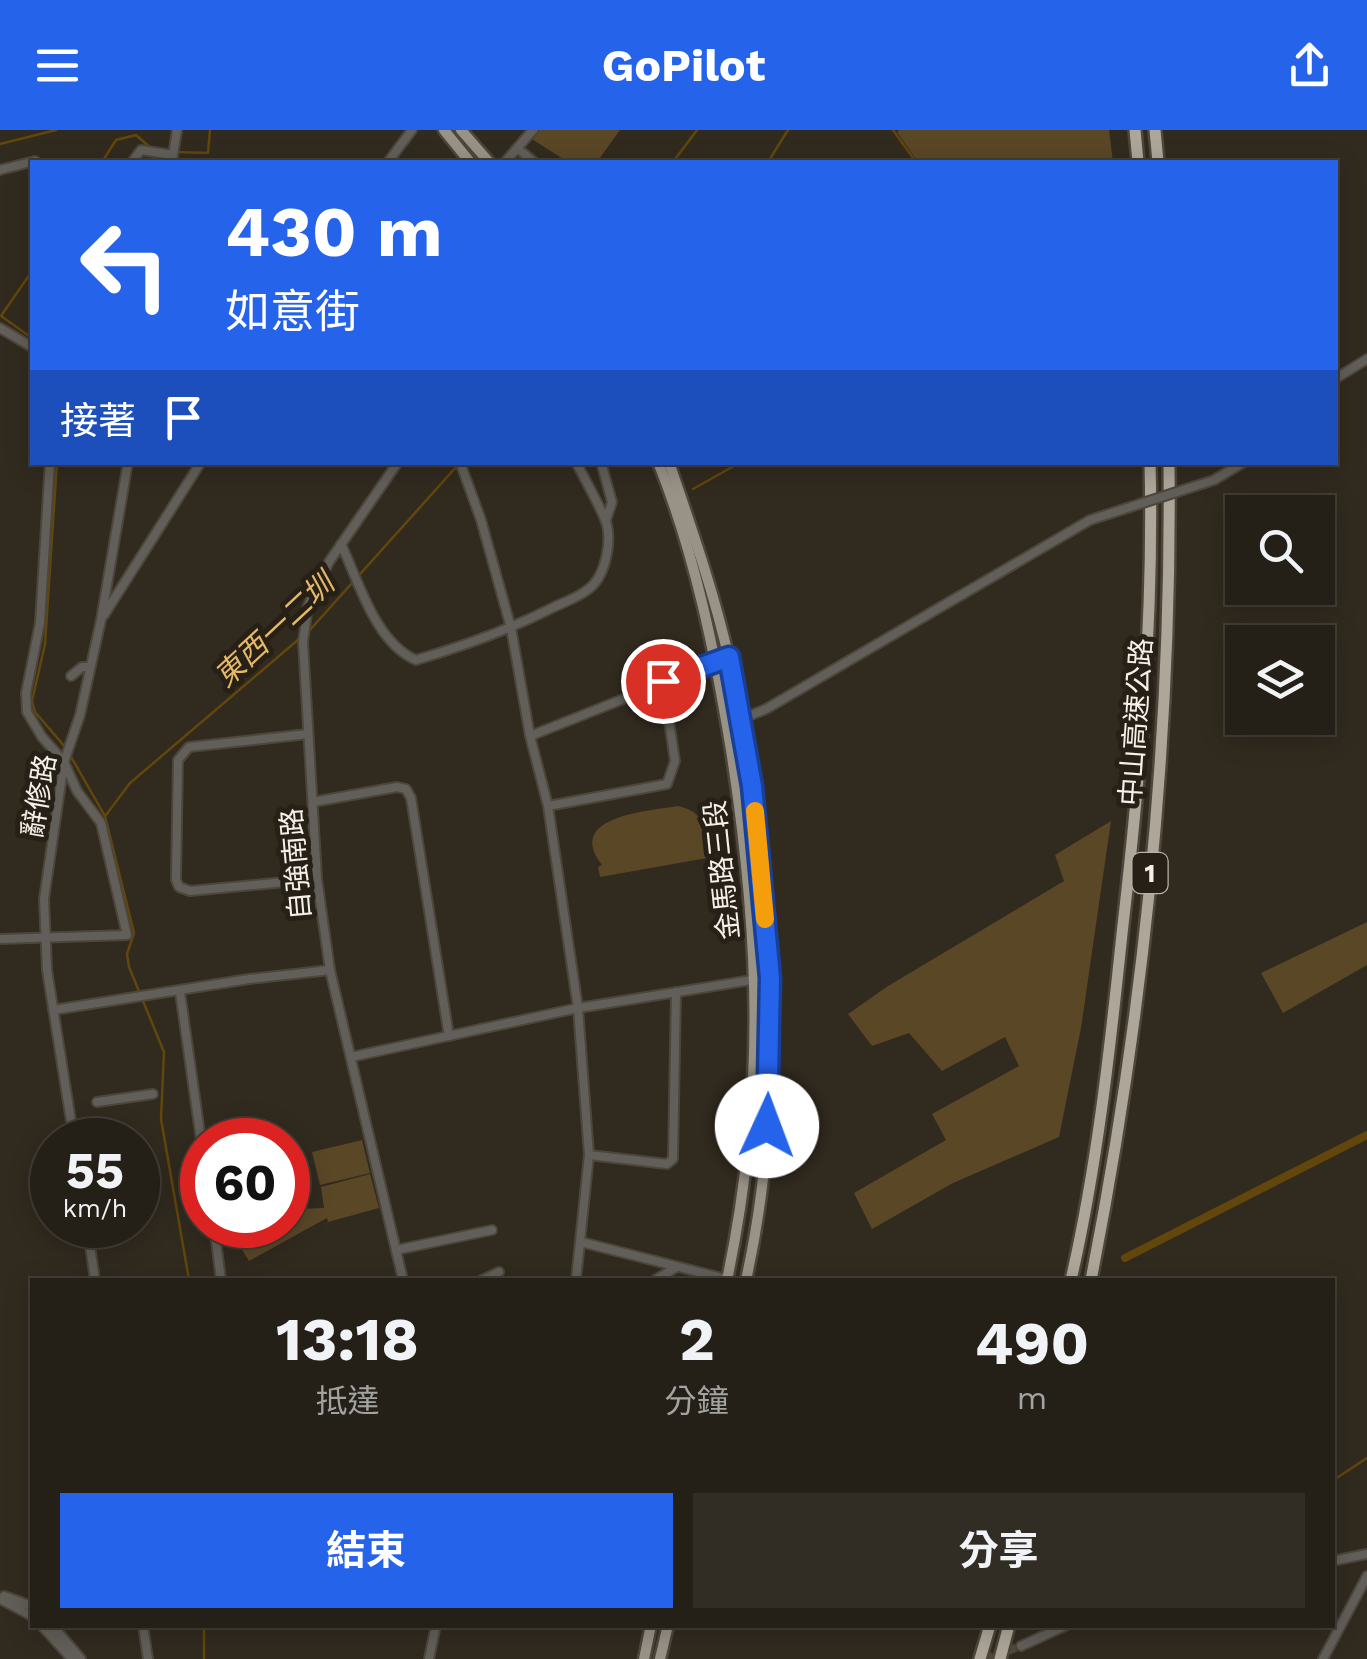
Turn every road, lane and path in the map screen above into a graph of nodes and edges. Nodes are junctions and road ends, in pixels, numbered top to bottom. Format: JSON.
{"nodes":[{"id":1,"x":177,"y":130,"type":"edge"},
{"id":2,"x":412,"y":130,"type":"edge"},
{"id":3,"x":444,"y":130,"type":"edge"},
{"id":4,"x":461,"y":130,"type":"edge"},
{"id":5,"x":533,"y":130,"type":"edge"},
{"id":6,"x":1135,"y":130,"type":"edge"},
{"id":7,"x":1155,"y":130,"type":"edge"},
{"id":8,"x":517,"y":148,"type":"junction"},
{"id":9,"x":173,"y":156,"type":"edge"},
{"id":10,"x":133,"y":160,"type":"edge"},
{"id":11,"x":390,"y":160,"type":"edge"},
{"id":12,"x":468,"y":160,"type":"edge"},
{"id":13,"x":488,"y":160,"type":"edge"},
{"id":14,"x":507,"y":160,"type":"edge"},
{"id":15,"x":532,"y":160,"type":"edge"},
{"id":16,"x":1138,"y":160,"type":"edge"},
{"id":17,"x":1158,"y":160,"type":"edge"},
{"id":18,"x":30,"y":162,"type":"edge"},
{"id":19,"x":0,"y":170,"type":"edge"},
{"id":20,"x":0,"y":328,"type":"edge"},
{"id":21,"x":30,"y":343,"type":"edge"},
{"id":22,"x":1367,"y":360,"type":"edge"},
{"id":23,"x":1338,"y":376,"type":"edge"},
{"id":24,"x":50,"y":465,"type":"edge"},
{"id":25,"x":127,"y":465,"type":"edge"},
{"id":26,"x":199,"y":465,"type":"edge"},
{"id":27,"x":396,"y":465,"type":"edge"},
{"id":28,"x":461,"y":465,"type":"edge"},
{"id":29,"x":577,"y":465,"type":"edge"},
{"id":30,"x":602,"y":465,"type":"edge"},
{"id":31,"x":659,"y":465,"type":"edge"},
{"id":32,"x":670,"y":465,"type":"edge"},
{"id":33,"x":1150,"y":465,"type":"edge"},
{"id":34,"x":1169,"y":465,"type":"edge"},
{"id":35,"x":1239,"y":465,"type":"edge"},
{"id":36,"x":606,"y":520,"type":"junction"},
{"id":37,"x":686,"y":528,"type":"junction"},
{"id":38,"x":341,"y":544,"type":"junction"},
{"id":39,"x":100,"y":620,"type":"junction"},
{"id":40,"x":511,"y":628,"type":"junction"},
{"id":41,"x":729,"y":657,"type":"junction"},
{"id":42,"x":716,"y":661,"type":"junction"},
{"id":43,"x":90,"y":668,"type":"junction"},
{"id":44,"x":71,"y":676,"type":"dead end"},
{"id":45,"x":663,"y":681,"type":"junction"},
{"id":46,"x":742,"y":720,"type":"junction"},
{"id":47,"x":726,"y":724,"type":"junction"},
{"id":48,"x":308,"y":734,"type":"junction"},
{"id":49,"x":530,"y":736,"type":"junction"},
{"id":50,"x":67,"y":755,"type":"junction"},
{"id":51,"x":313,"y":802,"type":"junction"},
{"id":52,"x":548,"y":806,"type":"junction"},
{"id":53,"x":317,"y":878,"type":"junction"},
{"id":54,"x":0,"y":939,"type":"edge"},
{"id":55,"x":45,"y":940,"type":"junction"},
{"id":56,"x":330,"y":970,"type":"junction"},
{"id":57,"x":756,"y":978,"type":"junction"},
{"id":58,"x":770,"y":978,"type":"junction"},
{"id":59,"x":180,"y":992,"type":"junction"},
{"id":60,"x":676,"y":992,"type":"junction"},
{"id":61,"x":578,"y":1008,"type":"junction"},
{"id":62,"x":53,"y":1010,"type":"junction"},
{"id":63,"x":449,"y":1036,"type":"junction"},
{"id":64,"x":351,"y":1057,"type":"junction"},
{"id":65,"x":153,"y":1094,"type":"dead end"},
{"id":66,"x":97,"y":1102,"type":"dead end"},
{"id":67,"x":70,"y":1118,"type":"edge"},
{"id":68,"x":198,"y":1118,"type":"edge"},
{"id":69,"x":589,"y":1155,"type":"junction"},
{"id":70,"x":492,"y":1230,"type":"dead end"},
{"id":71,"x":581,"y":1242,"type":"junction"},
{"id":72,"x":90,"y":1248,"type":"edge"},
{"id":73,"x":217,"y":1248,"type":"edge"},
{"id":74,"x":396,"y":1250,"type":"junction"},
{"id":75,"x":677,"y":1267,"type":"junction"},
{"id":76,"x":499,"y":1272,"type":"dead end"},
{"id":77,"x":95,"y":1278,"type":"edge"},
{"id":78,"x":222,"y":1278,"type":"edge"},
{"id":79,"x":402,"y":1278,"type":"edge"},
{"id":80,"x":486,"y":1278,"type":"edge"},
{"id":81,"x":576,"y":1278,"type":"edge"},
{"id":82,"x":658,"y":1278,"type":"edge"},
{"id":83,"x":720,"y":1278,"type":"edge"},
{"id":84,"x":728,"y":1278,"type":"edge"},
{"id":85,"x":746,"y":1278,"type":"edge"},
{"id":86,"x":1071,"y":1278,"type":"edge"},
{"id":87,"x":1091,"y":1278,"type":"edge"},
{"id":88,"x":1367,"y":1554,"type":"edge"},
{"id":89,"x":1335,"y":1559,"type":"edge"},
{"id":90,"x":1367,"y":1576,"type":"edge"},
{"id":91,"x":3,"y":1598,"type":"edge"},
{"id":92,"x":30,"y":1611,"type":"edge"},
{"id":93,"x":44,"y":1628,"type":"edge"},
{"id":94,"x":55,"y":1628,"type":"edge"},
{"id":95,"x":143,"y":1628,"type":"edge"},
{"id":96,"x":435,"y":1628,"type":"edge"},
{"id":97,"x":650,"y":1628,"type":"edge"},
{"id":98,"x":667,"y":1628,"type":"edge"},
{"id":99,"x":989,"y":1628,"type":"edge"},
{"id":100,"x":1008,"y":1628,"type":"edge"},
{"id":101,"x":1060,"y":1628,"type":"edge"},
{"id":102,"x":1021,"y":1646,"type":"tunnel mouth"},
{"id":103,"x":72,"y":1659,"type":"edge"},
{"id":104,"x":81,"y":1659,"type":"edge"},
{"id":105,"x":148,"y":1659,"type":"edge"},
{"id":106,"x":429,"y":1659,"type":"edge"},
{"id":107,"x":644,"y":1659,"type":"edge"},
{"id":108,"x":660,"y":1659,"type":"edge"},
{"id":109,"x":980,"y":1659,"type":"edge"},
{"id":110,"x":1000,"y":1659,"type":"edge"},
{"id":111,"x":1322,"y":1659,"type":"edge"}],
"edges":[{"from":1,"to":9,"type":"street"},
{"from":2,"to":11,"type":"street"},
{"from":3,"to":12,"type":"main road"},
{"from":4,"to":13,"type":"main road"},
{"from":5,"to":8,"type":"street"},
{"from":6,"to":16,"type":"highway"},
{"from":7,"to":17,"type":"highway"},
{"from":8,"to":14,"type":"street"},
{"from":8,"to":15,"type":"street"},
{"from":9,"to":10,"type":"street"},
{"from":18,"to":19,"type":"street"},
{"from":20,"to":21,"type":"street"},
{"from":22,"to":23,"type":"street"},
{"from":24,"to":50,"type":"street"},
{"from":25,"to":39,"type":"street","name":"辭修路"},
{"from":26,"to":39,"type":"street"},
{"from":27,"to":38,"type":"street","name":"自強南路"},
{"from":28,"to":40,"type":"street"},
{"from":29,"to":36,"type":"street"},
{"from":30,"to":36,"type":"street"},
{"from":31,"to":37,"type":"main road","name":"金馬路三段"},
{"from":32,"to":37,"type":"main road","name":"金馬路三段"},
{"from":33,"to":86,"type":"highway","name":"中山高速公路","number":"1"},
{"from":34,"to":87,"type":"highway","name":"中山高速公路","number":"1"},
{"from":35,"to":46,"type":"street","bridge":true},
{"from":36,"to":40,"type":"street"},
{"from":37,"to":41,"type":"main road","name":"金馬路三段"},
{"from":37,"to":42,"type":"main road","name":"金馬路三段"},
{"from":38,"to":40,"type":"street"},
{"from":38,"to":48,"type":"street","name":"自強南路"},
{"from":39,"to":43,"type":"street","name":"辭修路"},
{"from":40,"to":49,"type":"street"},
{"from":41,"to":42,"type":"street"},
{"from":41,"to":46,"type":"main road","name":"金馬路三段"},
{"from":42,"to":45,"type":"street"},
{"from":42,"to":47,"type":"main road","name":"金馬路三段"},
{"from":43,"to":44,"type":"street"},
{"from":43,"to":50,"type":"street","name":"辭修路"},
{"from":45,"to":49,"type":"street"},
{"from":45,"to":52,"type":"street"},
{"from":46,"to":47,"type":"street"},
{"from":46,"to":58,"type":"main road","name":"金馬路三段"},
{"from":47,"to":57,"type":"main road","name":"金馬路三段"},
{"from":48,"to":51,"type":"street","name":"自強南路"},
{"from":48,"to":53,"type":"street"},
{"from":49,"to":52,"type":"street"},
{"from":50,"to":55,"type":"street","name":"辭修路"},
{"from":50,"to":55,"type":"street"},
{"from":51,"to":53,"type":"street","name":"自強南路"},
{"from":51,"to":63,"type":"street"},
{"from":52,"to":61,"type":"street"},
{"from":53,"to":56,"type":"street","name":"自強南路"},
{"from":54,"to":55,"type":"street"},
{"from":55,"to":62,"type":"street","name":"辭修路"},
{"from":56,"to":59,"type":"street"},
{"from":56,"to":64,"type":"street","name":"自強南路"},
{"from":57,"to":58,"type":"street"},
{"from":57,"to":60,"type":"street"},
{"from":57,"to":84,"type":"main road","name":"金馬路三段"},
{"from":58,"to":85,"type":"main road","name":"金馬路三段"},
{"from":59,"to":62,"type":"street"},
{"from":59,"to":68,"type":"street"},
{"from":60,"to":61,"type":"street"},
{"from":60,"to":69,"type":"street"},
{"from":61,"to":63,"type":"street"},
{"from":61,"to":69,"type":"street"},
{"from":62,"to":67,"type":"street","name":"辭修路"},
{"from":63,"to":64,"type":"street"},
{"from":64,"to":74,"type":"street","name":"自強南路"},
{"from":65,"to":66,"type":"street"},
{"from":69,"to":71,"type":"street"},
{"from":70,"to":74,"type":"street"},
{"from":71,"to":75,"type":"street"},
{"from":71,"to":81,"type":"street"},
{"from":72,"to":77,"type":"street"},
{"from":73,"to":78,"type":"street"},
{"from":74,"to":79,"type":"street","name":"自強南路"},
{"from":75,"to":82,"type":"street"},
{"from":75,"to":83,"type":"street"},
{"from":76,"to":80,"type":"street"},
{"from":88,"to":89,"type":"street"},
{"from":90,"to":111,"type":"street"},
{"from":91,"to":92,"type":"street"},
{"from":93,"to":103,"type":"street"},
{"from":94,"to":104,"type":"street"},
{"from":95,"to":105,"type":"street"},
{"from":96,"to":106,"type":"street"},
{"from":97,"to":107,"type":"main road"},
{"from":98,"to":108,"type":"main road"},
{"from":99,"to":109,"type":"highway"},
{"from":100,"to":110,"type":"highway"},
{"from":101,"to":102,"type":"street"}]}
